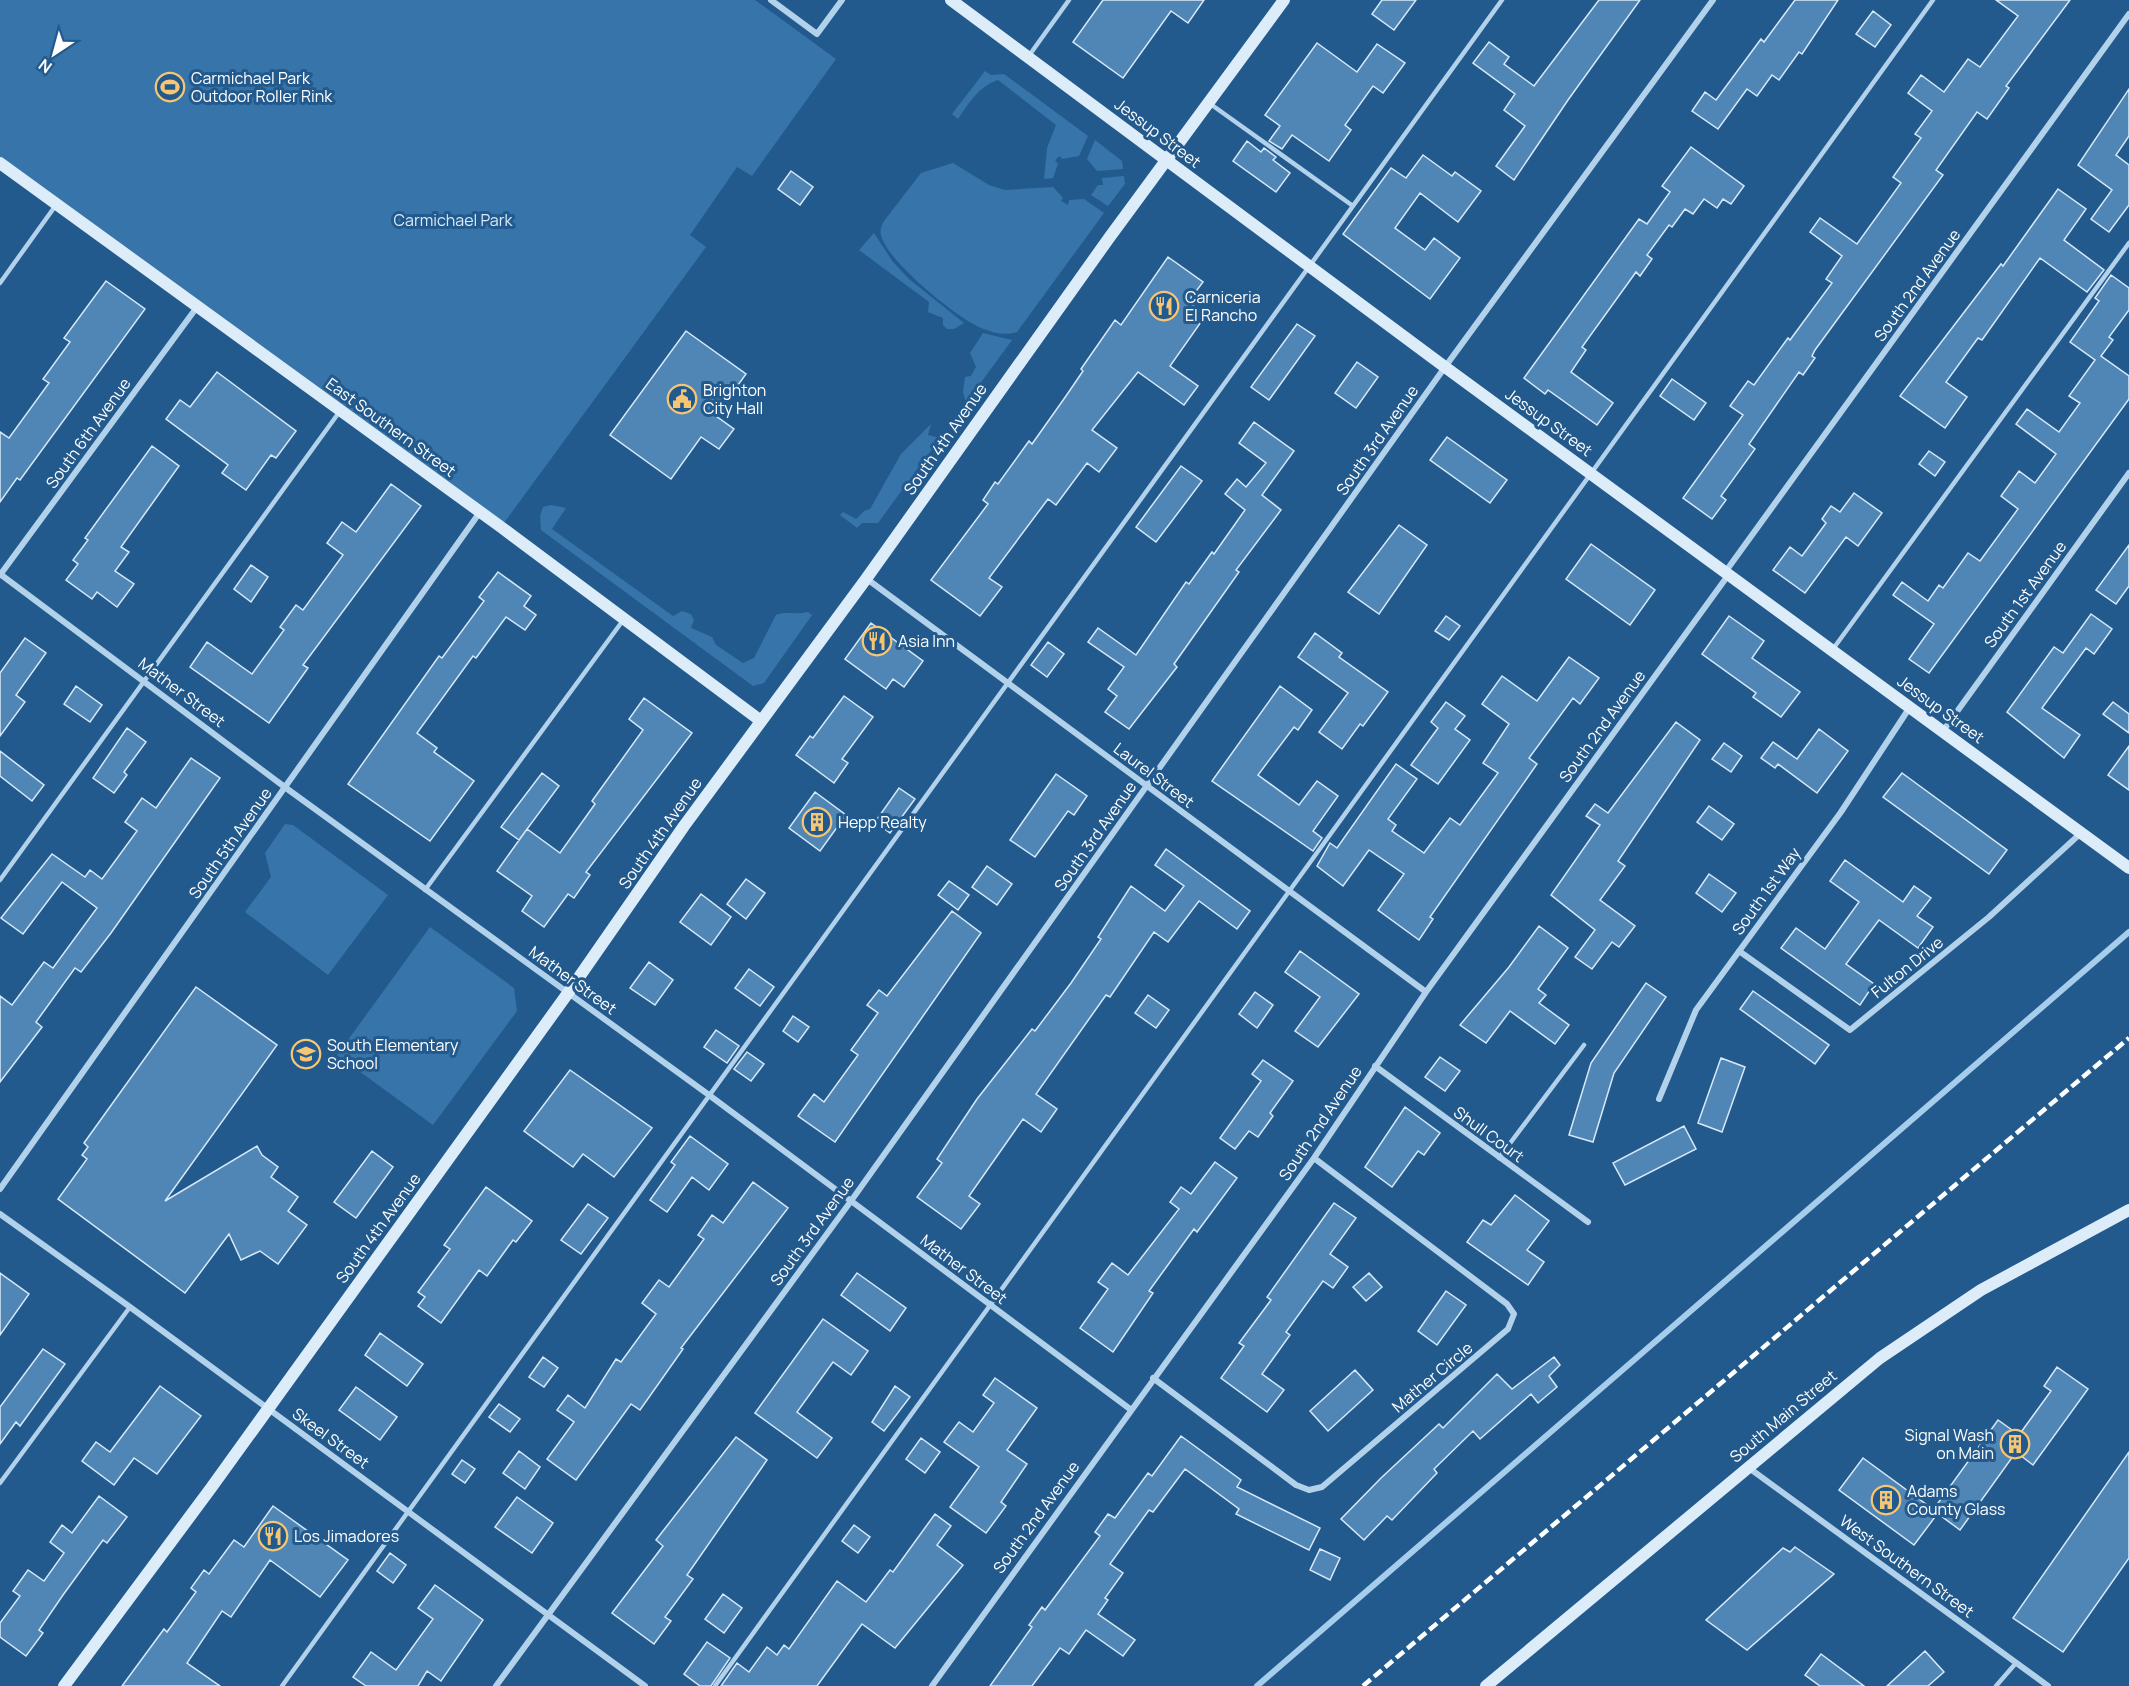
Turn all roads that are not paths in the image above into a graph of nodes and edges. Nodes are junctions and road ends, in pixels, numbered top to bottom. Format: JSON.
{"nodes":[{"id":1,"x":771,"y":0,"type":"edge"},
{"id":2,"x":842,"y":0,"type":"edge"},
{"id":3,"x":951,"y":0,"type":"edge"},
{"id":4,"x":1069,"y":0,"type":"edge"},
{"id":5,"x":1284,"y":0,"type":"edge"},
{"id":6,"x":1502,"y":0,"type":"edge"},
{"id":7,"x":1713,"y":0,"type":"edge"},
{"id":8,"x":1933,"y":0,"type":"edge"},
{"id":9,"x":2129,"y":14,"type":"edge"},
{"id":10,"x":1028,"y":57,"type":"junction"},
{"id":11,"x":1209,"y":102,"type":"junction"},
{"id":12,"x":1166,"y":160,"type":"junction"},
{"id":13,"x":0,"y":163,"type":"edge"},
{"id":14,"x":57,"y":204,"type":"junction"},
{"id":15,"x":1353,"y":206,"type":"junction"},
{"id":16,"x":2129,"y":243,"type":"edge"},
{"id":17,"x":1309,"y":266,"type":"junction"},
{"id":18,"x":0,"y":283,"type":"edge"},
{"id":19,"x":197,"y":307,"type":"junction"},
{"id":20,"x":1445,"y":368,"type":"junction"},
{"id":21,"x":340,"y":411,"type":"junction"},
{"id":22,"x":1591,"y":473,"type":"junction"},
{"id":23,"x":2129,"y":473,"type":"edge"},
{"id":24,"x":480,"y":512,"type":"junction"},
{"id":25,"x":1727,"y":572,"type":"junction"},
{"id":26,"x":0,"y":574,"type":"edge"},
{"id":27,"x":867,"y":579,"type":"junction"},
{"id":28,"x":624,"y":619,"type":"junction"},
{"id":29,"x":1833,"y":649,"type":"junction"},
{"id":30,"x":144,"y":681,"type":"junction"},
{"id":31,"x":1006,"y":682,"type":"junction"},
{"id":32,"x":1910,"y":706,"type":"junction"},
{"id":33,"x":760,"y":721,"type":"junction"},
{"id":34,"x":1943,"y":730,"type":"junction"},
{"id":35,"x":1147,"y":786,"type":"junction"},
{"id":36,"x":286,"y":788,"type":"junction"},
{"id":37,"x":2081,"y":832,"type":"junction"},
{"id":38,"x":2129,"y":868,"type":"edge"},
{"id":39,"x":0,"y":880,"type":"edge"},
{"id":40,"x":425,"y":890,"type":"junction"},
{"id":41,"x":1289,"y":891,"type":"junction"},
{"id":42,"x":1740,"y":951,"type":"junction"},
{"id":43,"x":1426,"y":992,"type":"junction"},
{"id":44,"x":568,"y":993,"type":"junction"},
{"id":45,"x":1584,"y":1045,"type":"dead end"},
{"id":46,"x":1375,"y":1066,"type":"junction"},
{"id":47,"x":708,"y":1095,"type":"junction"},
{"id":48,"x":1659,"y":1099,"type":"dead end"},
{"id":49,"x":1314,"y":1158,"type":"junction"},
{"id":50,"x":1499,"y":1158,"type":"junction"},
{"id":51,"x":0,"y":1189,"type":"edge"},
{"id":52,"x":851,"y":1201,"type":"junction"},
{"id":53,"x":2129,"y":1210,"type":"edge"},
{"id":54,"x":0,"y":1214,"type":"edge"},
{"id":55,"x":1588,"y":1222,"type":"dead end"},
{"id":56,"x":130,"y":1306,"type":"junction"},
{"id":57,"x":991,"y":1306,"type":"junction"},
{"id":58,"x":1153,"y":1378,"type":"junction"},
{"id":59,"x":268,"y":1409,"type":"junction"},
{"id":60,"x":1130,"y":1409,"type":"junction"},
{"id":61,"x":1749,"y":1467,"type":"junction"},
{"id":62,"x":0,"y":1483,"type":"edge"},
{"id":63,"x":408,"y":1511,"type":"junction"},
{"id":64,"x":547,"y":1614,"type":"junction"},
{"id":65,"x":2016,"y":1663,"type":"junction"},
{"id":66,"x":64,"y":1686,"type":"edge"},
{"id":67,"x":282,"y":1686,"type":"edge"},
{"id":68,"x":496,"y":1686,"type":"edge"},
{"id":69,"x":645,"y":1686,"type":"edge"},
{"id":70,"x":715,"y":1686,"type":"edge"},
{"id":71,"x":932,"y":1686,"type":"edge"},
{"id":72,"x":1486,"y":1686,"type":"edge"},
{"id":73,"x":1996,"y":1686,"type":"edge"},
{"id":74,"x":2048,"y":1686,"type":"edge"}],
"edges":[{"from":1,"to":2,"type":"street"},
{"from":3,"to":10,"type":"street","name":"Jessup Street"},
{"from":4,"to":10,"type":"lane"},
{"from":5,"to":11,"type":"street","name":"South 4th Avenue"},
{"from":6,"to":15,"type":"lane"},
{"from":7,"to":20,"type":"street","name":"South 3rd Avenue"},
{"from":8,"to":22,"type":"lane"},
{"from":9,"to":25,"type":"street","name":"South 2nd Avenue"},
{"from":10,"to":12,"type":"street","name":"Jessup Street"},
{"from":11,"to":12,"type":"street","name":"South 4th Avenue"},
{"from":11,"to":15,"type":"lane"},
{"from":12,"to":17,"type":"street","name":"Jessup Street"},
{"from":12,"to":27,"type":"street","name":"South 4th Avenue"},
{"from":13,"to":14,"type":"street","name":"East Southern Street"},
{"from":14,"to":18,"type":"lane"},
{"from":14,"to":19,"type":"street","name":"East Southern Street"},
{"from":15,"to":17,"type":"lane"},
{"from":16,"to":29,"type":"lane"},
{"from":17,"to":20,"type":"street","name":"Jessup Street"},
{"from":17,"to":31,"type":"lane"},
{"from":19,"to":21,"type":"street","name":"East Southern Street"},
{"from":19,"to":26,"type":"street","name":"South 6th Avenue"},
{"from":20,"to":22,"type":"street","name":"Jessup Street"},
{"from":20,"to":35,"type":"street","name":"South 3rd Avenue"},
{"from":21,"to":24,"type":"street","name":"East Southern Street"},
{"from":21,"to":30,"type":"lane"},
{"from":22,"to":25,"type":"street","name":"Jessup Street"},
{"from":22,"to":41,"type":"lane"},
{"from":23,"to":34,"type":"street","name":"South 1st Avenue"},
{"from":24,"to":28,"type":"street","name":"East Southern Street"},
{"from":24,"to":36,"type":"street","name":"South 5th Avenue"},
{"from":25,"to":29,"type":"street","name":"Jessup Street"},
{"from":25,"to":43,"type":"street","name":"South 2nd Avenue"},
{"from":26,"to":30,"type":"street","name":"Mather Street"},
{"from":27,"to":31,"type":"street","name":"Laurel Street"},
{"from":27,"to":33,"type":"street","name":"South 4th Avenue"},
{"from":28,"to":33,"type":"street","name":"East Southern Street"},
{"from":28,"to":40,"type":"lane"},
{"from":29,"to":32,"type":"street","name":"Jessup Street"},
{"from":30,"to":36,"type":"street","name":"Mather Street"},
{"from":30,"to":39,"type":"lane"},
{"from":31,"to":35,"type":"street","name":"Laurel Street"},
{"from":31,"to":47,"type":"lane"},
{"from":32,"to":34,"type":"street","name":"Jessup Street"},
{"from":32,"to":42,"type":"street","name":"South 1st Way"},
{"from":33,"to":44,"type":"street","name":"South 4th Avenue"},
{"from":34,"to":37,"type":"street","name":"Jessup Street"},
{"from":35,"to":41,"type":"street","name":"Laurel Street"},
{"from":35,"to":52,"type":"street","name":"South 3rd Avenue"},
{"from":36,"to":40,"type":"street","name":"Mather Street"},
{"from":36,"to":51,"type":"street","name":"South 5th Avenue"},
{"from":37,"to":38,"type":"street","name":"Jessup Street"},
{"from":37,"to":42,"type":"street","name":"Fulton Drive"},
{"from":40,"to":44,"type":"street","name":"Mather Street"},
{"from":41,"to":43,"type":"street","name":"Laurel Street"},
{"from":41,"to":57,"type":"lane"},
{"from":42,"to":48,"type":"street","name":"South 1st Way"},
{"from":43,"to":46,"type":"street","name":"South 2nd Avenue"},
{"from":44,"to":47,"type":"street","name":"Mather Street"},
{"from":44,"to":59,"type":"street","name":"South 4th Avenue"},
{"from":45,"to":50,"type":"lane"},
{"from":46,"to":49,"type":"street","name":"South 2nd Avenue"},
{"from":46,"to":50,"type":"street","name":"Shull Court"},
{"from":47,"to":52,"type":"street","name":"Mather Street"},
{"from":47,"to":63,"type":"lane"},
{"from":49,"to":58,"type":"street","name":"South 2nd Avenue"},
{"from":49,"to":58,"type":"street","name":"Mather Circle"},
{"from":50,"to":55,"type":"street","name":"Shull Court"},
{"from":52,"to":57,"type":"street","name":"Mather Street"},
{"from":52,"to":64,"type":"street","name":"South 3rd Avenue"},
{"from":53,"to":61,"type":"street","name":"South Main Street"},
{"from":54,"to":56,"type":"street","name":"Skeel Street"},
{"from":56,"to":59,"type":"street","name":"Skeel Street"},
{"from":56,"to":62,"type":"lane"},
{"from":57,"to":60,"type":"street","name":"Mather Street"},
{"from":57,"to":70,"type":"lane"},
{"from":58,"to":60,"type":"street","name":"South 2nd Avenue"},
{"from":59,"to":63,"type":"street","name":"Skeel Street"},
{"from":59,"to":66,"type":"street","name":"South 4th Avenue"},
{"from":60,"to":71,"type":"street","name":"South 2nd Avenue"},
{"from":61,"to":65,"type":"street","name":"West Southern Street"},
{"from":61,"to":72,"type":"street","name":"South Main Street"},
{"from":63,"to":64,"type":"street","name":"Skeel Street"},
{"from":63,"to":67,"type":"lane"},
{"from":64,"to":68,"type":"street","name":"South 3rd Avenue"},
{"from":64,"to":69,"type":"street","name":"Skeel Street"},
{"from":65,"to":73,"type":"lane"},
{"from":65,"to":74,"type":"street","name":"West Southern Street"}]}
